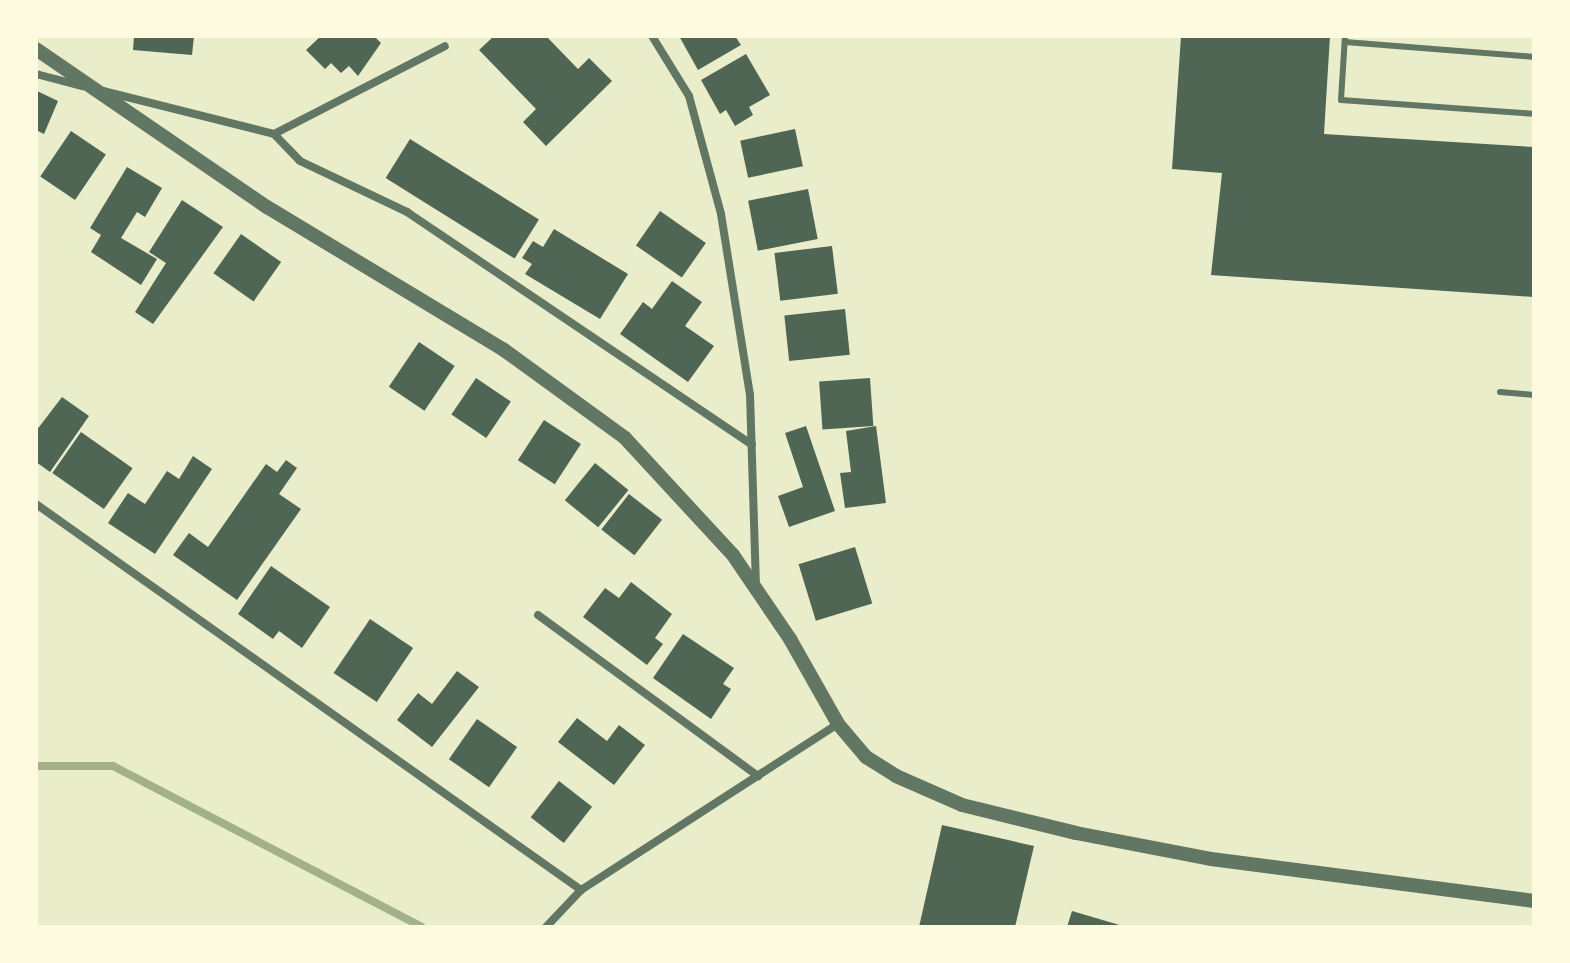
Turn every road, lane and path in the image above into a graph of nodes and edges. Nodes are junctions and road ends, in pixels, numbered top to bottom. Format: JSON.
{"nodes":[{"id":1,"x":652,"y":36,"type":"edge"},
{"id":2,"x":1345,"y":39,"type":"edge"},
{"id":3,"x":445,"y":46,"type":"dead end"},
{"id":4,"x":36,"y":49,"type":"edge"},
{"id":5,"x":1534,"y":57,"type":"edge"},
{"id":6,"x":36,"y":74,"type":"edge"},
{"id":7,"x":90,"y":88,"type":"junction"},
{"id":8,"x":1534,"y":114,"type":"edge"},
{"id":9,"x":274,"y":134,"type":"junction"},
{"id":10,"x":1500,"y":392,"type":"dead end"},
{"id":11,"x":1534,"y":395,"type":"edge"},
{"id":12,"x":752,"y":445,"type":"junction"},
{"id":13,"x":36,"y":504,"type":"edge"},
{"id":14,"x":756,"y":588,"type":"junction"},
{"id":15,"x":538,"y":615,"type":"dead end"},
{"id":16,"x":838,"y":724,"type":"junction"},
{"id":17,"x":758,"y":776,"type":"junction"},
{"id":18,"x":581,"y":890,"type":"junction"},
{"id":19,"x":1534,"y":901,"type":"edge"},
{"id":20,"x":546,"y":927,"type":"edge"}],
"edges":[{"from":1,"to":12,"type":"street"},
{"from":2,"to":5,"type":"lane"},
{"from":2,"to":8,"type":"lane"},
{"from":3,"to":9,"type":"street"},
{"from":4,"to":7,"type":"street"},
{"from":6,"to":7,"type":"street"},
{"from":7,"to":9,"type":"street"},
{"from":7,"to":14,"type":"street"},
{"from":9,"to":12,"type":"street"},
{"from":10,"to":11,"type":"lane"},
{"from":12,"to":14,"type":"street"},
{"from":13,"to":18,"type":"street"},
{"from":14,"to":16,"type":"street"},
{"from":15,"to":17,"type":"street"},
{"from":16,"to":17,"type":"street"},
{"from":16,"to":19,"type":"street"},
{"from":17,"to":18,"type":"street"},
{"from":18,"to":20,"type":"street"}]}
